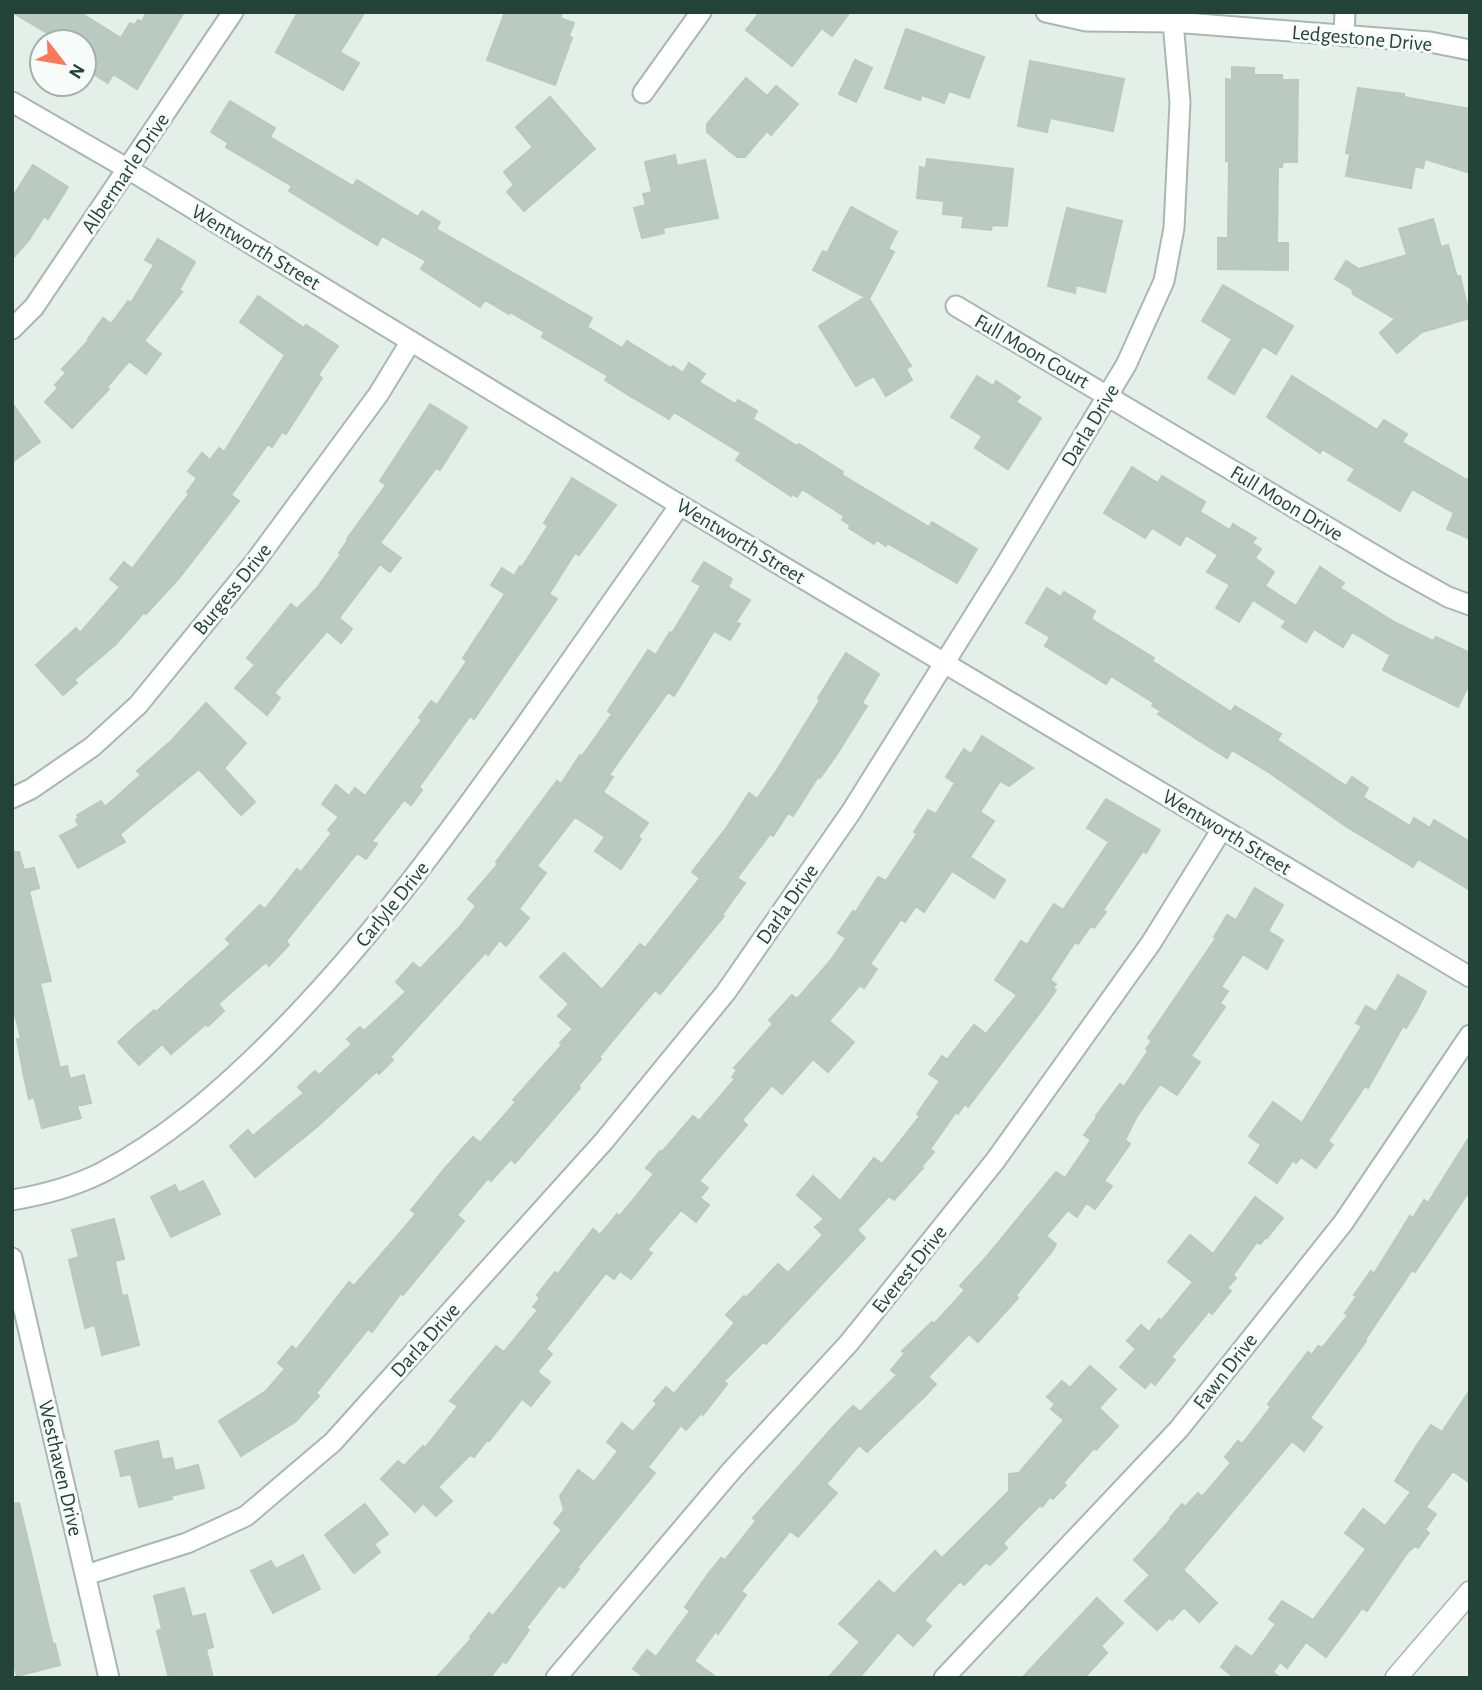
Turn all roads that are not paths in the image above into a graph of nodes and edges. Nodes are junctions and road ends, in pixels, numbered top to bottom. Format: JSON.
{"nodes":[{"id":1,"x":233,"y":12,"type":"edge"},
{"id":2,"x":701,"y":12,"type":"edge"},
{"id":3,"x":1046,"y":12,"type":"edge"},
{"id":4,"x":1345,"y":12,"type":"edge"},
{"id":5,"x":1173,"y":22,"type":"junction"},
{"id":6,"x":1344,"y":36,"type":"junction"},
{"id":7,"x":1470,"y":50,"type":"edge"},
{"id":8,"x":643,"y":93,"type":"dead end"},
{"id":9,"x":12,"y":102,"type":"edge"},
{"id":10,"x":128,"y":169,"type":"junction"},
{"id":11,"x":956,"y":306,"type":"dead end"},
{"id":12,"x":12,"y":330,"type":"edge"},
{"id":13,"x":411,"y":341,"type":"junction"},
{"id":14,"x":1108,"y":395,"type":"junction"},
{"id":15,"x":680,"y":505,"type":"junction"},
{"id":16,"x":1470,"y":605,"type":"edge"},
{"id":17,"x":944,"y":663,"type":"junction"},
{"id":18,"x":12,"y":798,"type":"edge"},
{"id":19,"x":1222,"y":829,"type":"junction"},
{"id":20,"x":1470,"y":978,"type":"edge"},
{"id":21,"x":1470,"y":1035,"type":"edge"},
{"id":22,"x":12,"y":1200,"type":"edge"},
{"id":23,"x":12,"y":1258,"type":"edge"},
{"id":24,"x":86,"y":1576,"type":"junction"},
{"id":25,"x":1470,"y":1592,"type":"edge"},
{"id":26,"x":109,"y":1678,"type":"edge"},
{"id":27,"x":556,"y":1678,"type":"edge"},
{"id":28,"x":944,"y":1678,"type":"edge"},
{"id":29,"x":1395,"y":1678,"type":"edge"}],
"edges":[{"from":1,"to":10,"type":"street","name":"Albermarle Drive"},
{"from":2,"to":8,"type":"street"},
{"from":3,"to":5,"type":"street","name":"Ledgestone Drive"},
{"from":4,"to":6,"type":"street"},
{"from":5,"to":6,"type":"street","name":"Ledgestone Drive"},
{"from":5,"to":14,"type":"street","name":"Darla Drive"},
{"from":6,"to":7,"type":"street","name":"Ledgestone Drive"},
{"from":9,"to":10,"type":"street","name":"Wentworth Street"},
{"from":10,"to":12,"type":"street","name":"Albermarle Drive"},
{"from":10,"to":13,"type":"street","name":"Wentworth Street"},
{"from":11,"to":14,"type":"street","name":"Full Moon Court"},
{"from":13,"to":15,"type":"street","name":"Wentworth Street"},
{"from":13,"to":18,"type":"street","name":"Burgess Drive"},
{"from":14,"to":16,"type":"street","name":"Full Moon Drive"},
{"from":14,"to":17,"type":"street","name":"Darla Drive"},
{"from":15,"to":17,"type":"street","name":"Wentworth Street"},
{"from":15,"to":22,"type":"street","name":"Carlyle Drive"},
{"from":17,"to":19,"type":"street","name":"Wentworth Street"},
{"from":17,"to":24,"type":"street","name":"Darla Drive"},
{"from":19,"to":20,"type":"street","name":"Wentworth Street"},
{"from":19,"to":27,"type":"street","name":"Everest Drive"},
{"from":21,"to":28,"type":"street","name":"Fawn Drive"},
{"from":23,"to":24,"type":"street","name":"Westhaven Drive"},
{"from":24,"to":26,"type":"street","name":"Westhaven Drive"},
{"from":25,"to":29,"type":"street"}]}
